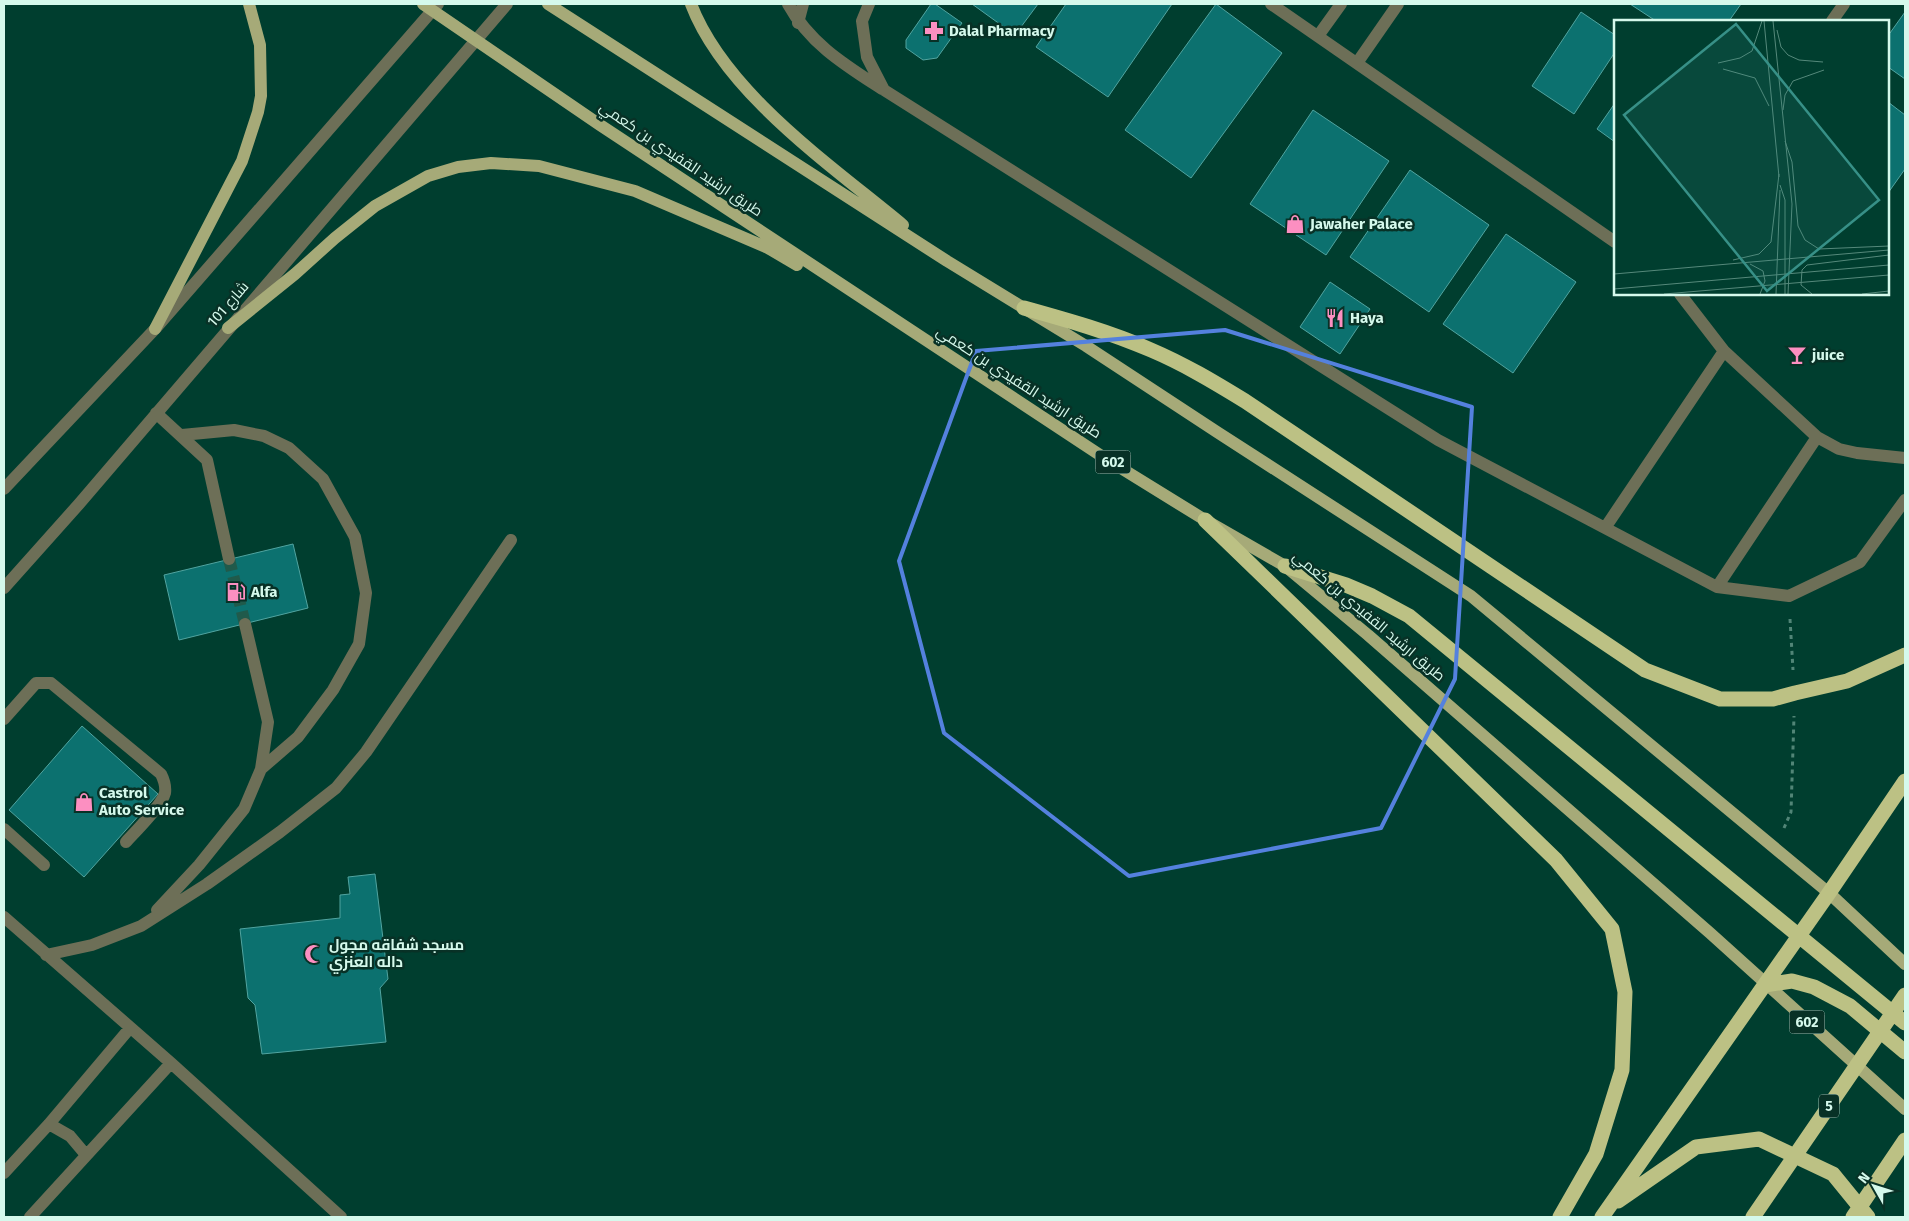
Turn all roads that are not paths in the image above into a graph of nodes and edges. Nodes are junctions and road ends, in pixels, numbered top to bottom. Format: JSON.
{"nodes":[{"id":1,"x":250,"y":4,"type":"edge"},
{"id":2,"x":507,"y":4,"type":"edge"},
{"id":3,"x":548,"y":4,"type":"edge"},
{"id":4,"x":691,"y":4,"type":"edge"},
{"id":5,"x":788,"y":4,"type":"edge"},
{"id":6,"x":803,"y":4,"type":"edge"},
{"id":7,"x":869,"y":4,"type":"edge"},
{"id":8,"x":1271,"y":4,"type":"edge"},
{"id":9,"x":1341,"y":4,"type":"edge"},
{"id":10,"x":1398,"y":4,"type":"edge"},
{"id":11,"x":1844,"y":4,"type":"edge"},
{"id":12,"x":431,"y":6,"type":"edge"},
{"id":13,"x":1833,"y":20,"type":"edge"},
{"id":14,"x":798,"y":23,"type":"junction"},
{"id":15,"x":1318,"y":36,"type":"junction"},
{"id":16,"x":476,"y":41,"type":"junction"},
{"id":17,"x":1357,"y":63,"type":"junction"},
{"id":18,"x":884,"y":90,"type":"junction"},
{"id":19,"x":1614,"y":241,"type":"edge"},
{"id":20,"x":947,"y":261,"type":"junction"},
{"id":21,"x":1681,"y":295,"type":"edge"},
{"id":22,"x":1024,"y":308,"type":"junction"},
{"id":23,"x":886,"y":314,"type":"junction"},
{"id":24,"x":228,"y":328,"type":"junction"},
{"id":25,"x":155,"y":329,"type":"junction"},
{"id":26,"x":1724,"y":351,"type":"junction"},
{"id":27,"x":156,"y":413,"type":"junction"},
{"id":28,"x":182,"y":435,"type":"junction"},
{"id":29,"x":1817,"y":438,"type":"junction"},
{"id":30,"x":1905,"y":458,"type":"edge"},
{"id":31,"x":4,"y":489,"type":"edge"},
{"id":32,"x":1905,"y":500,"type":"edge"},
{"id":33,"x":1205,"y":520,"type":"junction"},
{"id":34,"x":1605,"y":528,"type":"junction"},
{"id":35,"x":511,"y":540,"type":"dead end"},
{"id":36,"x":229,"y":559,"type":"tunnel mouth"},
{"id":37,"x":1285,"y":566,"type":"junction"},
{"id":38,"x":1717,"y":587,"type":"junction"},
{"id":39,"x":4,"y":588,"type":"edge"},
{"id":40,"x":245,"y":624,"type":"tunnel mouth"},
{"id":41,"x":1905,"y":655,"type":"edge"},
{"id":42,"x":4,"y":720,"type":"edge"},
{"id":43,"x":261,"y":769,"type":"junction"},
{"id":44,"x":1905,"y":781,"type":"edge"},
{"id":45,"x":4,"y":829,"type":"edge"},
{"id":46,"x":126,"y":842,"type":"dead end"},
{"id":47,"x":44,"y":865,"type":"dead end"},
{"id":48,"x":1829,"y":894,"type":"junction"},
{"id":49,"x":4,"y":917,"type":"edge"},
{"id":50,"x":145,"y":923,"type":"junction"},
{"id":51,"x":1798,"y":936,"type":"junction"},
{"id":52,"x":46,"y":955,"type":"junction"},
{"id":53,"x":1905,"y":964,"type":"edge"},
{"id":54,"x":1766,"y":984,"type":"junction"},
{"id":55,"x":1905,"y":995,"type":"edge"},
{"id":56,"x":1905,"y":1023,"type":"edge"},
{"id":57,"x":130,"y":1028,"type":"junction"},
{"id":58,"x":1905,"y":1052,"type":"edge"},
{"id":59,"x":171,"y":1063,"type":"junction"},
{"id":60,"x":1905,"y":1109,"type":"edge"},
{"id":61,"x":49,"y":1124,"type":"junction"},
{"id":62,"x":1905,"y":1140,"type":"edge"},
{"id":63,"x":86,"y":1155,"type":"junction"},
{"id":64,"x":4,"y":1173,"type":"edge"},
{"id":65,"x":1606,"y":1212,"type":"edge"},
{"id":66,"x":30,"y":1217,"type":"edge"},
{"id":67,"x":341,"y":1217,"type":"edge"},
{"id":68,"x":1560,"y":1217,"type":"edge"},
{"id":69,"x":1753,"y":1217,"type":"edge"},
{"id":70,"x":1853,"y":1217,"type":"edge"},
{"id":71,"x":1868,"y":1217,"type":"edge"}],
"edges":[{"from":1,"to":25,"type":"main road"},
{"from":2,"to":16,"type":"street","name":"شارع 101"},
{"from":3,"to":20,"type":"main road"},
{"from":4,"to":20,"type":"main road"},
{"from":5,"to":14,"type":"street"},
{"from":6,"to":14,"type":"street"},
{"from":7,"to":18,"type":"street"},
{"from":8,"to":15,"type":"street"},
{"from":9,"to":15,"type":"street"},
{"from":10,"to":17,"type":"street"},
{"from":11,"to":13,"type":"street"},
{"from":12,"to":16,"type":"main road","name":"طريق ارشيد القفيدي بن كعمي","number":"602"},
{"from":12,"to":25,"type":"street"},
{"from":14,"to":18,"type":"street"},
{"from":15,"to":17,"type":"street"},
{"from":16,"to":23,"type":"main road","name":"طريق ارشيد القفيدي بن كعمي","number":"602"},
{"from":16,"to":24,"type":"street","name":"شارع 101"},
{"from":17,"to":19,"type":"street"},
{"from":18,"to":34,"type":"street"},
{"from":20,"to":22,"type":"main road"},
{"from":21,"to":26,"type":"street"},
{"from":22,"to":41,"type":"highway"},
{"from":22,"to":48,"type":"main road"},
{"from":23,"to":24,"type":"main road"},
{"from":23,"to":33,"type":"main road","name":"طريق ارشيد القفيدي بن كعمي","number":"602"},
{"from":24,"to":27,"type":"street","name":"شارع 101"},
{"from":25,"to":31,"type":"street"},
{"from":26,"to":29,"type":"street"},
{"from":26,"to":34,"type":"street"},
{"from":27,"to":28,"type":"street"},
{"from":27,"to":39,"type":"street","name":"شارع 101"},
{"from":28,"to":36,"type":"street"},
{"from":28,"to":43,"type":"street"},
{"from":29,"to":30,"type":"street"},
{"from":29,"to":38,"type":"street"},
{"from":32,"to":38,"type":"street"},
{"from":33,"to":37,"type":"main road","name":"طريق ارشيد القفيدي بن كعمي","number":"602"},
{"from":33,"to":68,"type":"highway"},
{"from":34,"to":38,"type":"street"},
{"from":35,"to":50,"type":"street"},
{"from":37,"to":51,"type":"highway"},
{"from":37,"to":54,"type":"main road","name":"طريق ارشيد القفيدي بن كعمي","number":"602"},
{"from":40,"to":43,"type":"street"},
{"from":42,"to":46,"type":"street"},
{"from":43,"to":50,"type":"street"},
{"from":44,"to":48,"type":"highway"},
{"from":45,"to":47,"type":"street"},
{"from":48,"to":51,"type":"highway"},
{"from":48,"to":53,"type":"main road"},
{"from":49,"to":52,"type":"street"},
{"from":50,"to":52,"type":"street"},
{"from":51,"to":54,"type":"highway"},
{"from":51,"to":56,"type":"highway"},
{"from":52,"to":57,"type":"street"},
{"from":54,"to":58,"type":"highway"},
{"from":54,"to":60,"type":"main road","number":"602"},
{"from":54,"to":65,"type":"highway"},
{"from":55,"to":69,"type":"highway","number":"5"},
{"from":57,"to":59,"type":"street"},
{"from":57,"to":61,"type":"street"},
{"from":59,"to":63,"type":"street"},
{"from":59,"to":67,"type":"street"},
{"from":61,"to":63,"type":"street"},
{"from":61,"to":64,"type":"street"},
{"from":62,"to":70,"type":"highway"},
{"from":63,"to":66,"type":"street"},
{"from":65,"to":71,"type":"highway"}]}
